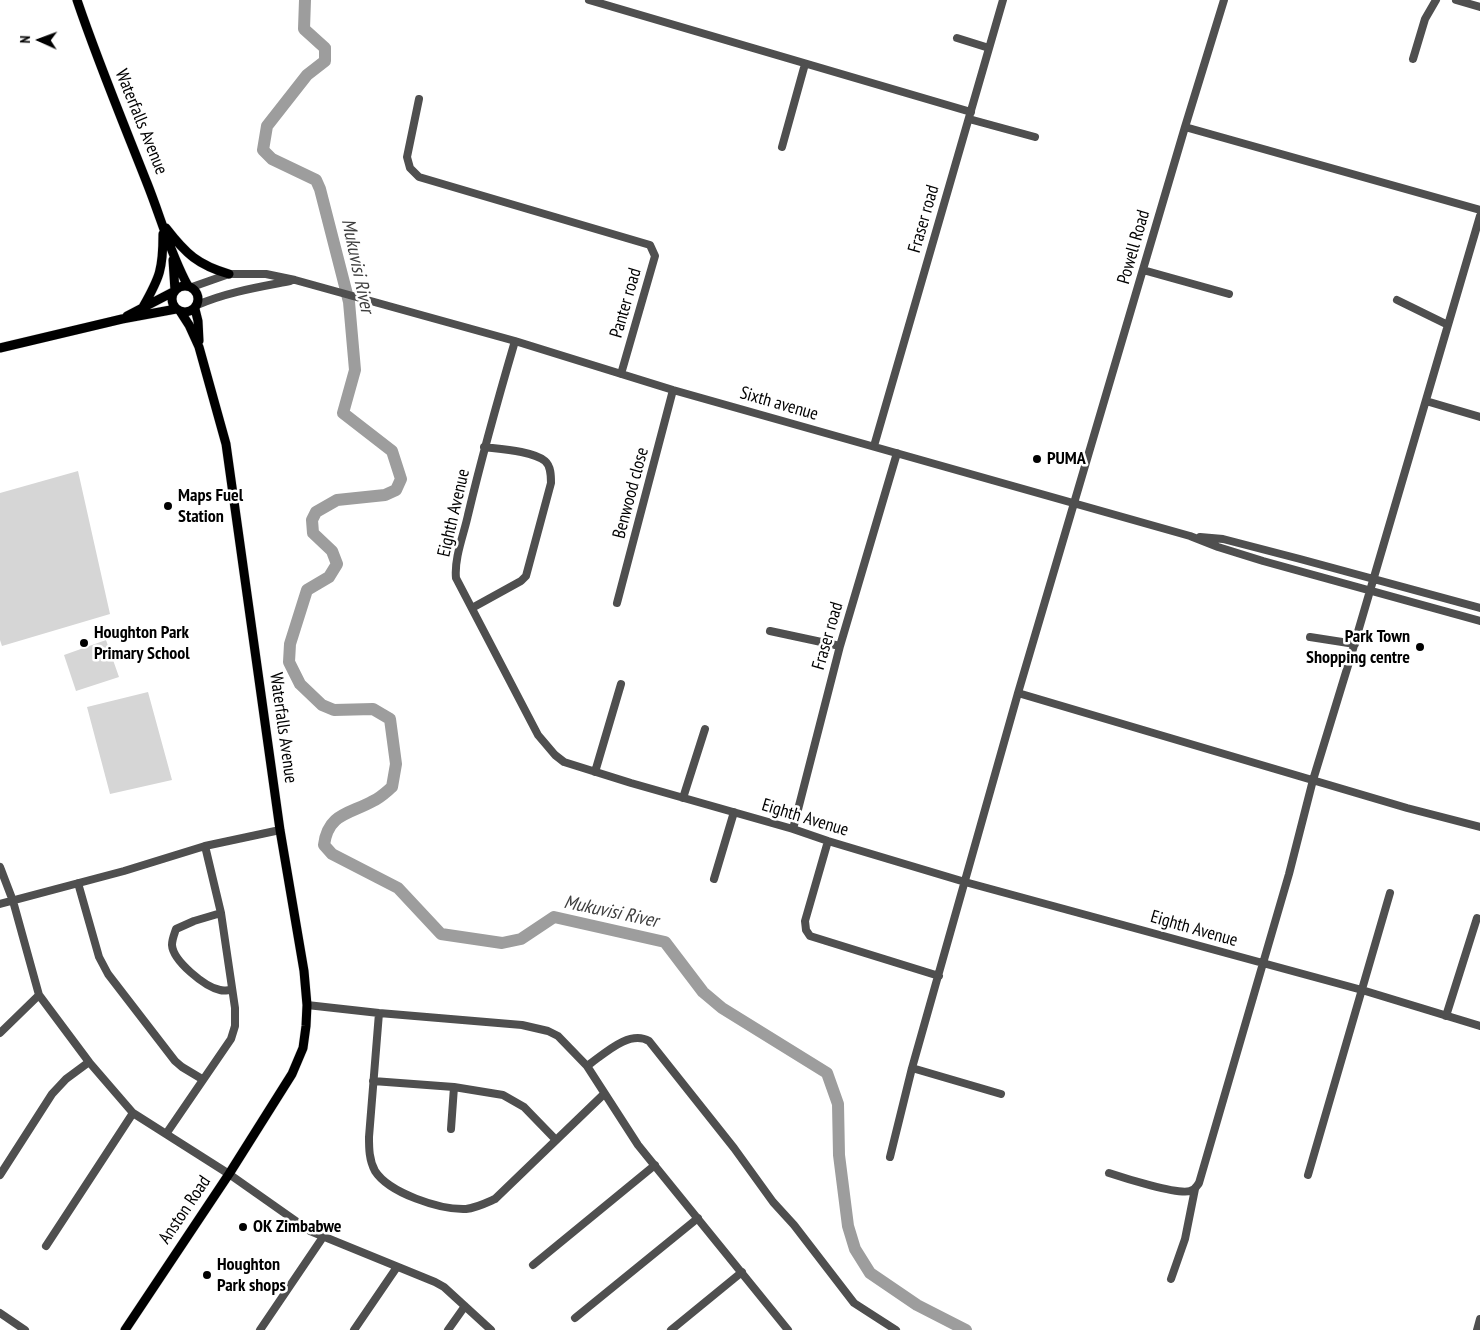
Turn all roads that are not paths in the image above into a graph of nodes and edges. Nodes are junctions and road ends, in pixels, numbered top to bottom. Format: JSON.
{"nodes":[{"id":1,"x":77,"y":0,"type":"edge"},
{"id":2,"x":589,"y":0,"type":"edge"},
{"id":3,"x":1003,"y":0,"type":"edge"},
{"id":4,"x":1224,"y":0,"type":"edge"},
{"id":5,"x":1436,"y":0,"type":"edge"},
{"id":6,"x":1456,"y":0,"type":"edge"},
{"id":7,"x":1480,"y":7,"type":"edge"},
{"id":8,"x":957,"y":38,"type":"dead end"},
{"id":9,"x":989,"y":48,"type":"junction"},
{"id":10,"x":1413,"y":59,"type":"dead end"},
{"id":11,"x":805,"y":64,"type":"junction"},
{"id":12,"x":419,"y":99,"type":"dead end"},
{"id":13,"x":970,"y":116,"type":"junction"},
{"id":14,"x":1185,"y":127,"type":"junction"},
{"id":15,"x":1035,"y":137,"type":"dead end"},
{"id":16,"x":782,"y":147,"type":"dead end"},
{"id":17,"x":1480,"y":210,"type":"edge"},
{"id":18,"x":1480,"y":216,"type":"edge"},
{"id":19,"x":163,"y":224,"type":"junction"},
{"id":20,"x":173,"y":257,"type":"junction"},
{"id":21,"x":1143,"y":270,"type":"junction"},
{"id":22,"x":229,"y":274,"type":"junction"},
{"id":23,"x":295,"y":280,"type":"junction"},
{"id":24,"x":190,"y":287,"type":"junction"},
{"id":25,"x":174,"y":292,"type":"junction"},
{"id":26,"x":1229,"y":294,"type":"dead end"},
{"id":27,"x":1398,"y":300,"type":"dead end"},
{"id":28,"x":143,"y":307,"type":"junction"},
{"id":29,"x":196,"y":307,"type":"junction"},
{"id":30,"x":178,"y":310,"type":"junction"},
{"id":31,"x":122,"y":319,"type":"junction"},
{"id":32,"x":1448,"y":325,"type":"junction"},
{"id":33,"x":515,"y":341,"type":"junction"},
{"id":34,"x":199,"y":347,"type":"junction"},
{"id":35,"x":0,"y":348,"type":"edge"},
{"id":36,"x":621,"y":374,"type":"junction"},
{"id":37,"x":673,"y":390,"type":"junction"},
{"id":38,"x":1426,"y":401,"type":"junction"},
{"id":39,"x":1480,"y":417,"type":"edge"},
{"id":40,"x":874,"y":446,"type":"junction"},
{"id":41,"x":484,"y":447,"type":"junction"},
{"id":42,"x":897,"y":453,"type":"junction"},
{"id":43,"x":1075,"y":504,"type":"junction"},
{"id":44,"x":1190,"y":536,"type":"junction"},
{"id":45,"x":1374,"y":579,"type":"junction"},
{"id":46,"x":1370,"y":590,"type":"junction"},
{"id":47,"x":617,"y":603,"type":"dead end"},
{"id":48,"x":472,"y":608,"type":"junction"},
{"id":49,"x":1480,"y":608,"type":"edge"},
{"id":50,"x":1480,"y":621,"type":"edge"},
{"id":51,"x":770,"y":631,"type":"dead end"},
{"id":52,"x":1310,"y":637,"type":"dead end"},
{"id":53,"x":1354,"y":644,"type":"junction"},
{"id":54,"x":840,"y":646,"type":"junction"},
{"id":55,"x":620,"y":684,"type":"dead end"},
{"id":56,"x":1018,"y":693,"type":"junction"},
{"id":57,"x":705,"y":729,"type":"dead end"},
{"id":58,"x":595,"y":772,"type":"junction"},
{"id":59,"x":1313,"y":780,"type":"junction"},
{"id":60,"x":683,"y":798,"type":"junction"},
{"id":61,"x":734,"y":812,"type":"junction"},
{"id":62,"x":1480,"y":827,"type":"edge"},
{"id":63,"x":793,"y":829,"type":"junction"},
{"id":64,"x":280,"y":830,"type":"junction"},
{"id":65,"x":828,"y":842,"type":"junction"},
{"id":66,"x":205,"y":846,"type":"junction"},
{"id":67,"x":0,"y":867,"type":"edge"},
{"id":68,"x":714,"y":879,"type":"dead end"},
{"id":69,"x":965,"y":882,"type":"junction"},
{"id":70,"x":78,"y":883,"type":"junction"},
{"id":71,"x":1390,"y":893,"type":"dead end"},
{"id":72,"x":13,"y":901,"type":"junction"},
{"id":73,"x":0,"y":904,"type":"edge"},
{"id":74,"x":221,"y":913,"type":"junction"},
{"id":75,"x":1477,"y":918,"type":"dead end"},
{"id":76,"x":1262,"y":964,"type":"junction"},
{"id":77,"x":939,"y":976,"type":"junction"},
{"id":78,"x":232,"y":990,"type":"junction"},
{"id":79,"x":1362,"y":990,"type":"junction"},
{"id":80,"x":39,"y":995,"type":"junction"},
{"id":81,"x":307,"y":1005,"type":"junction"},
{"id":82,"x":379,"y":1013,"type":"junction"},
{"id":83,"x":1446,"y":1016,"type":"junction"},
{"id":84,"x":1480,"y":1026,"type":"edge"},
{"id":85,"x":0,"y":1033,"type":"edge"},
{"id":86,"x":89,"y":1062,"type":"junction"},
{"id":87,"x":587,"y":1066,"type":"junction"},
{"id":88,"x":912,"y":1068,"type":"junction"},
{"id":89,"x":202,"y":1079,"type":"junction"},
{"id":90,"x":373,"y":1082,"type":"junction"},
{"id":91,"x":454,"y":1087,"type":"junction"},
{"id":92,"x":604,"y":1094,"type":"junction"},
{"id":93,"x":1001,"y":1094,"type":"dead end"},
{"id":94,"x":271,"y":1108,"type":"joint"},
{"id":95,"x":133,"y":1113,"type":"junction"},
{"id":96,"x":451,"y":1129,"type":"dead end"},
{"id":97,"x":166,"y":1134,"type":"junction"},
{"id":98,"x":555,"y":1139,"type":"junction"},
{"id":99,"x":890,"y":1157,"type":"dead end"},
{"id":100,"x":655,"y":1165,"type":"junction"},
{"id":101,"x":1109,"y":1173,"type":"dead end"},
{"id":102,"x":229,"y":1174,"type":"junction"},
{"id":103,"x":0,"y":1175,"type":"edge"},
{"id":104,"x":1308,"y":1175,"type":"dead end"},
{"id":105,"x":1195,"y":1189,"type":"junction"},
{"id":106,"x":698,"y":1218,"type":"junction"},
{"id":107,"x":323,"y":1237,"type":"junction"},
{"id":108,"x":46,"y":1246,"type":"dead end"},
{"id":109,"x":533,"y":1265,"type":"dead end"},
{"id":110,"x":397,"y":1266,"type":"junction"},
{"id":111,"x":742,"y":1272,"type":"junction"},
{"id":112,"x":1171,"y":1279,"type":"dead end"},
{"id":113,"x":464,"y":1306,"type":"junction"},
{"id":114,"x":0,"y":1313,"type":"edge"},
{"id":115,"x":575,"y":1318,"type":"dead end"},
{"id":116,"x":1480,"y":1319,"type":"edge"},
{"id":117,"x":25,"y":1330,"type":"edge"},
{"id":118,"x":125,"y":1330,"type":"edge"},
{"id":119,"x":260,"y":1330,"type":"edge"},
{"id":120,"x":354,"y":1330,"type":"edge"},
{"id":121,"x":448,"y":1330,"type":"edge"},
{"id":122,"x":491,"y":1330,"type":"edge"},
{"id":123,"x":671,"y":1330,"type":"edge"},
{"id":124,"x":787,"y":1330,"type":"edge"},
{"id":125,"x":896,"y":1330,"type":"edge"},
{"id":126,"x":1477,"y":1330,"type":"edge"}],
"edges":[{"from":1,"to":19,"type":"main road","name":"Waterfalls Avenue"},
{"from":2,"to":11,"type":"street"},
{"from":3,"to":9,"type":"street","name":"Fraser road"},
{"from":4,"to":14,"type":"street","name":"Powell Road"},
{"from":5,"to":10,"type":"street"},
{"from":6,"to":7,"type":"street"},
{"from":8,"to":9,"type":"street"},
{"from":9,"to":13,"type":"street","name":"Fraser road"},
{"from":11,"to":13,"type":"street"},
{"from":11,"to":16,"type":"street"},
{"from":12,"to":36,"type":"street","name":"Panter road"},
{"from":13,"to":15,"type":"street"},
{"from":13,"to":40,"type":"street","name":"Fraser road"},
{"from":14,"to":17,"type":"street"},
{"from":14,"to":21,"type":"street","name":"Powell Road"},
{"from":18,"to":32,"type":"street"},
{"from":19,"to":20,"type":"main road","name":"Waterfalls Avenue"},
{"from":19,"to":22,"type":"main road"},
{"from":19,"to":28,"type":"main road"},
{"from":20,"to":24,"type":"main road","name":"Waterfalls Avenue"},
{"from":20,"to":25,"type":"main road","name":"Waterfalls Avenue"},
{"from":21,"to":26,"type":"street"},
{"from":21,"to":43,"type":"street","name":"Powell Road"},
{"from":22,"to":23,"type":"street","name":"Sixth avenue"},
{"from":22,"to":24,"type":"street"},
{"from":23,"to":29,"type":"street"},
{"from":23,"to":33,"type":"street","name":"Sixth avenue"},
{"from":24,"to":25,"type":"main road"},
{"from":24,"to":29,"type":"main road"},
{"from":25,"to":28,"type":"main road"},
{"from":25,"to":30,"type":"main road"},
{"from":27,"to":32,"type":"street"},
{"from":28,"to":31,"type":"main road"},
{"from":29,"to":30,"type":"main road"},
{"from":29,"to":34,"type":"main road","name":"Waterfalls Avenue"},
{"from":30,"to":31,"type":"main road"},
{"from":30,"to":34,"type":"main road","name":"Waterfalls Avenue"},
{"from":31,"to":35,"type":"main road"},
{"from":32,"to":38,"type":"street"},
{"from":33,"to":36,"type":"street","name":"Sixth avenue"},
{"from":33,"to":41,"type":"street","name":"Eighth Avenue"},
{"from":34,"to":64,"type":"main road","name":"Waterfalls Avenue"},
{"from":36,"to":37,"type":"street","name":"Sixth avenue"},
{"from":37,"to":40,"type":"street","name":"Sixth avenue"},
{"from":37,"to":47,"type":"street","name":"Benwood close"},
{"from":38,"to":39,"type":"street"},
{"from":38,"to":45,"type":"street"},
{"from":40,"to":42,"type":"street","name":"Sixth avenue"},
{"from":41,"to":48,"type":"street","name":"Eighth Avenue"},
{"from":41,"to":48,"type":"street"},
{"from":42,"to":43,"type":"street","name":"Sixth avenue"},
{"from":42,"to":54,"type":"street","name":"Fraser road"},
{"from":43,"to":44,"type":"street","name":"Sixth avenue"},
{"from":43,"to":56,"type":"street","name":"Powell Road"},
{"from":44,"to":45,"type":"street"},
{"from":44,"to":46,"type":"street"},
{"from":45,"to":46,"type":"street"},
{"from":45,"to":49,"type":"street"},
{"from":46,"to":50,"type":"street"},
{"from":46,"to":53,"type":"street"},
{"from":48,"to":58,"type":"street","name":"Eighth Avenue"},
{"from":51,"to":54,"type":"street"},
{"from":52,"to":53,"type":"street"},
{"from":53,"to":59,"type":"street"},
{"from":54,"to":63,"type":"street","name":"Fraser road"},
{"from":55,"to":58,"type":"street"},
{"from":56,"to":59,"type":"street"},
{"from":56,"to":69,"type":"street","name":"Powell Road"},
{"from":57,"to":60,"type":"street"},
{"from":58,"to":60,"type":"street","name":"Eighth Avenue"},
{"from":59,"to":62,"type":"street"},
{"from":59,"to":76,"type":"street"},
{"from":60,"to":61,"type":"street","name":"Eighth Avenue"},
{"from":61,"to":63,"type":"street","name":"Eighth Avenue"},
{"from":61,"to":68,"type":"street"},
{"from":63,"to":65,"type":"street","name":"Eighth Avenue"},
{"from":64,"to":66,"type":"street"},
{"from":64,"to":81,"type":"main road","name":"Waterfalls Avenue"},
{"from":65,"to":69,"type":"street","name":"Eighth Avenue"},
{"from":65,"to":77,"type":"street"},
{"from":66,"to":70,"type":"street"},
{"from":66,"to":74,"type":"street"},
{"from":67,"to":72,"type":"street"},
{"from":69,"to":76,"type":"street","name":"Eighth Avenue"},
{"from":69,"to":77,"type":"street","name":"Powell Road"},
{"from":70,"to":72,"type":"street"},
{"from":70,"to":89,"type":"street"},
{"from":71,"to":79,"type":"street"},
{"from":72,"to":73,"type":"street"},
{"from":72,"to":80,"type":"street"},
{"from":74,"to":78,"type":"street"},
{"from":74,"to":78,"type":"street"},
{"from":75,"to":83,"type":"street"},
{"from":76,"to":79,"type":"street","name":"Eighth Avenue"},
{"from":76,"to":105,"type":"street"},
{"from":77,"to":88,"type":"street","name":"Powell Road"},
{"from":78,"to":89,"type":"street"},
{"from":79,"to":83,"type":"street","name":"Eighth Avenue"},
{"from":79,"to":104,"type":"street"},
{"from":80,"to":85,"type":"street"},
{"from":80,"to":86,"type":"street"},
{"from":81,"to":82,"type":"street"},
{"from":81,"to":94,"type":"main road","name":"Waterfalls Avenue"},
{"from":82,"to":87,"type":"street"},
{"from":82,"to":90,"type":"street"},
{"from":83,"to":84,"type":"street","name":"Eighth Avenue"},
{"from":86,"to":95,"type":"street"},
{"from":86,"to":103,"type":"street"},
{"from":87,"to":92,"type":"street"},
{"from":87,"to":125,"type":"street"},
{"from":88,"to":93,"type":"street"},
{"from":88,"to":99,"type":"street","name":"Powell Road"},
{"from":89,"to":97,"type":"street"},
{"from":90,"to":91,"type":"street"},
{"from":90,"to":98,"type":"street"},
{"from":91,"to":96,"type":"street"},
{"from":91,"to":98,"type":"street"},
{"from":92,"to":98,"type":"street"},
{"from":92,"to":100,"type":"street"},
{"from":94,"to":102,"type":"main road","name":"Anston Road"},
{"from":95,"to":97,"type":"street"},
{"from":95,"to":108,"type":"street"},
{"from":97,"to":102,"type":"street"},
{"from":100,"to":106,"type":"street"},
{"from":100,"to":109,"type":"street"},
{"from":101,"to":105,"type":"street"},
{"from":102,"to":107,"type":"street"},
{"from":102,"to":118,"type":"main road","name":"Anston Road"},
{"from":105,"to":112,"type":"street"},
{"from":106,"to":111,"type":"street"},
{"from":106,"to":115,"type":"street"},
{"from":107,"to":110,"type":"street"},
{"from":107,"to":119,"type":"street"},
{"from":110,"to":113,"type":"street"},
{"from":110,"to":120,"type":"street"},
{"from":111,"to":123,"type":"street"},
{"from":111,"to":124,"type":"street"},
{"from":113,"to":121,"type":"street"},
{"from":113,"to":122,"type":"street"},
{"from":114,"to":117,"type":"street"},
{"from":116,"to":126,"type":"street"}]}
